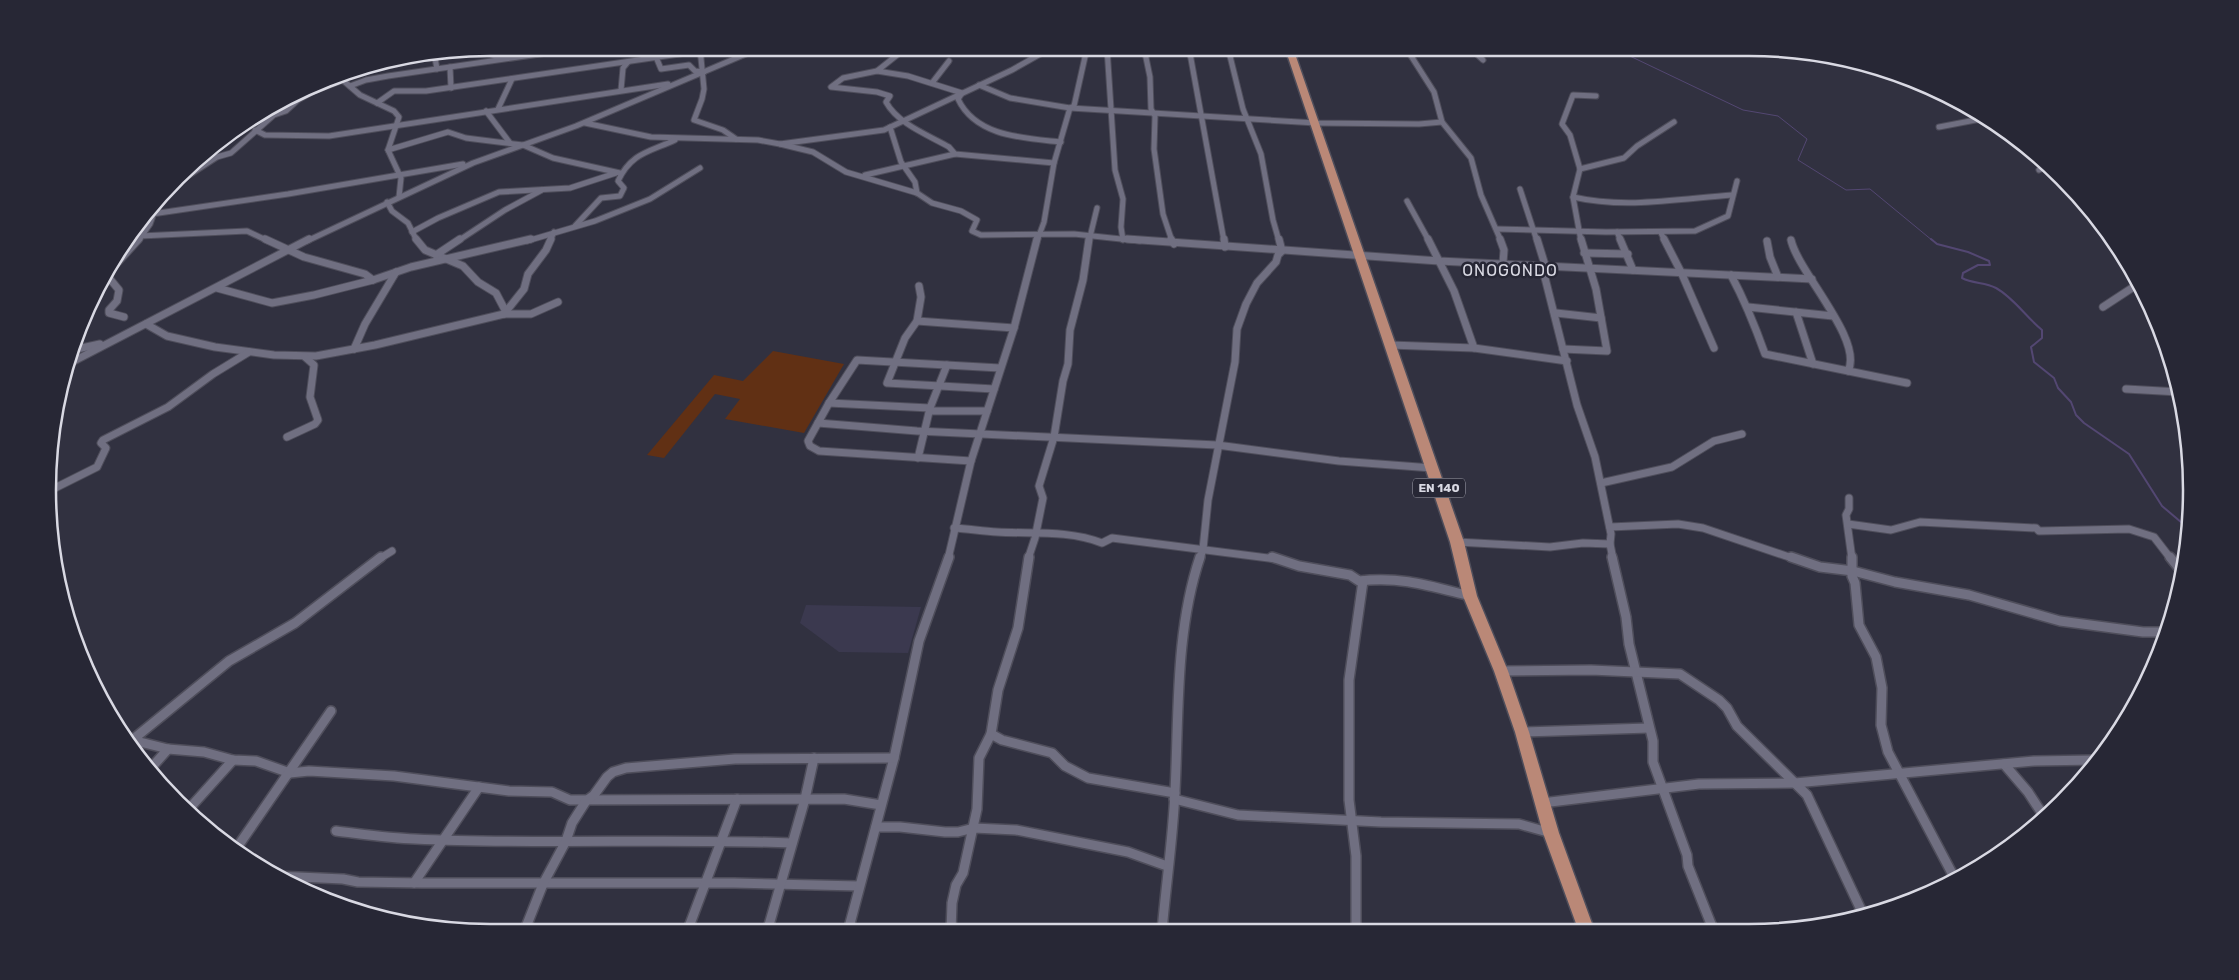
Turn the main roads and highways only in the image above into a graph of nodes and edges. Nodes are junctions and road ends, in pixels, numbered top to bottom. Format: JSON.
{"nodes":[{"id":1,"x":1292,"y":56,"type":"edge"},
{"id":2,"x":1584,"y":924,"type":"edge"}],
"edges":[{"from":1,"to":2,"type":"main road","number":"EN 140"}]}
